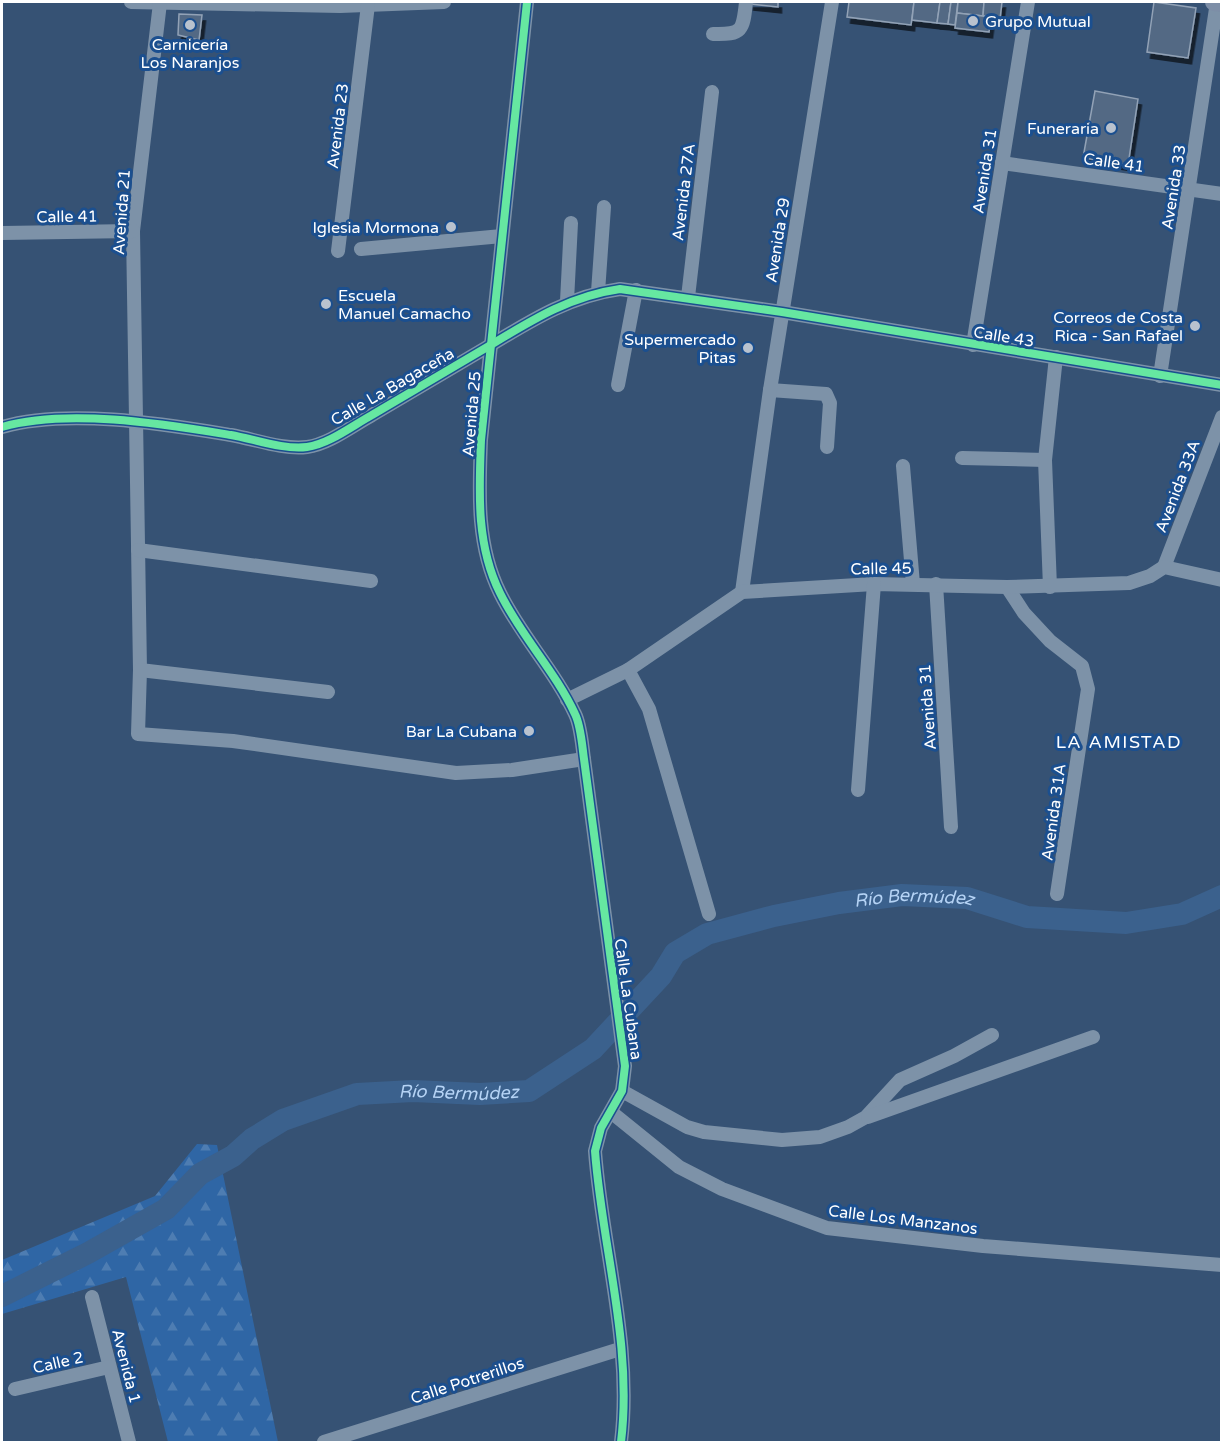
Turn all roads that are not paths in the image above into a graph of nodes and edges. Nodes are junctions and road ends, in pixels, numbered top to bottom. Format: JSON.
{"nodes":[{"id":1,"x":131,"y":2,"type":"edge"},
{"id":2,"x":444,"y":2,"type":"edge"},
{"id":3,"x":527,"y":2,"type":"edge"},
{"id":4,"x":746,"y":2,"type":"edge"},
{"id":5,"x":832,"y":2,"type":"edge"},
{"id":6,"x":1028,"y":2,"type":"edge"},
{"id":7,"x":1216,"y":2,"type":"edge"},
{"id":8,"x":160,"y":3,"type":"junction"},
{"id":9,"x":222,"y":3,"type":"edge"},
{"id":10,"x":1221,"y":3,"type":"edge"},
{"id":11,"x":340,"y":4,"type":"edge"},
{"id":12,"x":368,"y":5,"type":"junction"},
{"id":13,"x":713,"y":34,"type":"dead end"},
{"id":14,"x":712,"y":92,"type":"dead end"},
{"id":15,"x":1002,"y":163,"type":"junction"},
{"id":16,"x":1189,"y":189,"type":"junction"},
{"id":17,"x":1221,"y":194,"type":"edge"},
{"id":18,"x":604,"y":207,"type":"dead end"},
{"id":19,"x":571,"y":222,"type":"dead end"},
{"id":20,"x":133,"y":231,"type":"junction"},
{"id":21,"x":2,"y":233,"type":"edge"},
{"id":22,"x":502,"y":236,"type":"junction"},
{"id":23,"x":361,"y":249,"type":"dead end"},
{"id":24,"x":338,"y":251,"type":"dead end"},
{"id":25,"x":636,"y":290,"type":"junction"},
{"id":26,"x":598,"y":292,"type":"junction"},
{"id":27,"x":688,"y":297,"type":"junction"},
{"id":28,"x":567,"y":301,"type":"junction"},
{"id":29,"x":782,"y":312,"type":"junction"},
{"id":30,"x":491,"y":344,"type":"junction"},
{"id":31,"x":973,"y":345,"type":"junction"},
{"id":32,"x":1056,"y":357,"type":"junction"},
{"id":33,"x":1160,"y":376,"type":"junction"},
{"id":34,"x":618,"y":385,"type":"dead end"},
{"id":35,"x":1221,"y":385,"type":"edge"},
{"id":36,"x":770,"y":390,"type":"junction"},
{"id":37,"x":1221,"y":417,"type":"edge"},
{"id":38,"x":136,"y":423,"type":"junction"},
{"id":39,"x":2,"y":428,"type":"edge"},
{"id":40,"x":827,"y":447,"type":"dead end"},
{"id":41,"x":962,"y":458,"type":"dead end"},
{"id":42,"x":1045,"y":460,"type":"junction"},
{"id":43,"x":903,"y":466,"type":"dead end"},
{"id":44,"x":138,"y":550,"type":"junction"},
{"id":45,"x":1164,"y":567,"type":"junction"},
{"id":46,"x":371,"y":580,"type":"dead end"},
{"id":47,"x":1221,"y":580,"type":"edge"},
{"id":48,"x":874,"y":584,"type":"junction"},
{"id":49,"x":913,"y":584,"type":"junction"},
{"id":50,"x":936,"y":584,"type":"junction"},
{"id":51,"x":1007,"y":587,"type":"junction"},
{"id":52,"x":1050,"y":587,"type":"junction"},
{"id":53,"x":742,"y":592,"type":"junction"},
{"id":54,"x":140,"y":670,"type":"junction"},
{"id":55,"x":628,"y":670,"type":"junction"},
{"id":56,"x":328,"y":692,"type":"dead end"},
{"id":57,"x":567,"y":700,"type":"junction"},
{"id":58,"x":584,"y":759,"type":"junction"},
{"id":59,"x":858,"y":790,"type":"dead end"},
{"id":60,"x":951,"y":827,"type":"dead end"},
{"id":61,"x":1058,"y":894,"type":"dead end"},
{"id":62,"x":709,"y":914,"type":"dead end"},
{"id":63,"x":992,"y":1035,"type":"dead end"},
{"id":64,"x":1093,"y":1037,"type":"dead end"},
{"id":65,"x":622,"y":1091,"type":"junction"},
{"id":66,"x":611,"y":1112,"type":"junction"},
{"id":67,"x":866,"y":1117,"type":"junction"},
{"id":68,"x":1221,"y":1265,"type":"edge"},
{"id":69,"x":92,"y":1298,"type":"dead end"},
{"id":70,"x":620,"y":1348,"type":"junction"},
{"id":71,"x":109,"y":1366,"type":"junction"},
{"id":72,"x":15,"y":1389,"type":"dead end"},
{"id":73,"x":129,"y":1443,"type":"edge"},
{"id":74,"x":324,"y":1443,"type":"edge"},
{"id":75,"x":621,"y":1443,"type":"edge"}],
"edges":[{"from":1,"to":8,"type":"street"},
{"from":2,"to":12,"type":"street"},
{"from":3,"to":22,"type":"street","name":"Avenida 25"},
{"from":4,"to":13,"type":"street"},
{"from":5,"to":29,"type":"street","name":"Avenida 29"},
{"from":6,"to":15,"type":"street","name":"Avenida 31"},
{"from":7,"to":10,"type":"main road"},
{"from":7,"to":16,"type":"street","name":"Avenida 33"},
{"from":8,"to":9,"type":"street"},
{"from":8,"to":20,"type":"street","name":"Avenida 21"},
{"from":9,"to":11,"type":"street"},
{"from":11,"to":12,"type":"street"},
{"from":12,"to":24,"type":"street","name":"Avenida 23"},
{"from":14,"to":27,"type":"street","name":"Avenida 27A"},
{"from":15,"to":16,"type":"street","name":"Calle 41"},
{"from":15,"to":31,"type":"street","name":"Avenida 31"},
{"from":16,"to":17,"type":"street","name":"Calle 41"},
{"from":16,"to":33,"type":"street","name":"Avenida 33"},
{"from":18,"to":26,"type":"street"},
{"from":19,"to":28,"type":"street"},
{"from":20,"to":21,"type":"street","name":"Calle 41"},
{"from":20,"to":38,"type":"street","name":"Avenida 21"},
{"from":22,"to":23,"type":"street"},
{"from":22,"to":30,"type":"street","name":"Avenida 25"},
{"from":25,"to":26,"type":"street","name":"Calle La Bagaceña"},
{"from":25,"to":27,"type":"street","name":"Calle La Bagaceña"},
{"from":25,"to":34,"type":"street"},
{"from":26,"to":28,"type":"street","name":"Calle La Bagaceña"},
{"from":27,"to":29,"type":"street","name":"Calle La Bagaceña"},
{"from":28,"to":30,"type":"street","name":"Calle La Bagaceña"},
{"from":29,"to":31,"type":"street","name":"Calle 43"},
{"from":29,"to":36,"type":"street","name":"Avenida 29"},
{"from":30,"to":38,"type":"street","name":"Calle La Bagaceña"},
{"from":30,"to":57,"type":"street","name":"Avenida 25"},
{"from":31,"to":32,"type":"street","name":"Calle 43"},
{"from":32,"to":33,"type":"street","name":"Calle 43"},
{"from":32,"to":42,"type":"street"},
{"from":33,"to":35,"type":"street","name":"Calle 43"},
{"from":36,"to":40,"type":"street"},
{"from":36,"to":53,"type":"street","name":"Avenida 29"},
{"from":37,"to":45,"type":"street","name":"Avenida 33A"},
{"from":38,"to":39,"type":"street","name":"Calle La Bagaceña"},
{"from":38,"to":44,"type":"street","name":"Avenida 21"},
{"from":41,"to":42,"type":"street"},
{"from":42,"to":52,"type":"street"},
{"from":43,"to":49,"type":"street"},
{"from":44,"to":46,"type":"street"},
{"from":44,"to":54,"type":"street","name":"Avenida 21"},
{"from":45,"to":47,"type":"street"},
{"from":45,"to":52,"type":"street","name":"Calle 45"},
{"from":48,"to":49,"type":"street","name":"Calle 45"},
{"from":48,"to":53,"type":"street","name":"Calle 45"},
{"from":48,"to":59,"type":"street"},
{"from":49,"to":50,"type":"street","name":"Calle 45"},
{"from":50,"to":51,"type":"street","name":"Calle 45"},
{"from":50,"to":60,"type":"street","name":"Avenida 31"},
{"from":51,"to":52,"type":"street","name":"Calle 45"},
{"from":51,"to":61,"type":"street","name":"Avenida 31A"},
{"from":53,"to":55,"type":"street"},
{"from":54,"to":56,"type":"street"},
{"from":54,"to":58,"type":"street","name":"Avenida 21"},
{"from":55,"to":57,"type":"street"},
{"from":55,"to":62,"type":"street"},
{"from":57,"to":58,"type":"street","name":"Calle La Cubana"},
{"from":58,"to":65,"type":"street","name":"Calle La Cubana"},
{"from":63,"to":67,"type":"street"},
{"from":64,"to":67,"type":"street"},
{"from":65,"to":66,"type":"street","name":"Calle La Cubana"},
{"from":65,"to":67,"type":"street"},
{"from":66,"to":68,"type":"street","name":"Calle Los Manzanos"},
{"from":66,"to":70,"type":"street","name":"Calle La Cubana"},
{"from":69,"to":71,"type":"street","name":"Avenida 1"},
{"from":70,"to":74,"type":"street","name":"Calle Potrerillos"},
{"from":70,"to":75,"type":"street","name":"Calle La Cubana"},
{"from":71,"to":72,"type":"street","name":"Calle 2"},
{"from":71,"to":73,"type":"street","name":"Avenida 1"}]}
